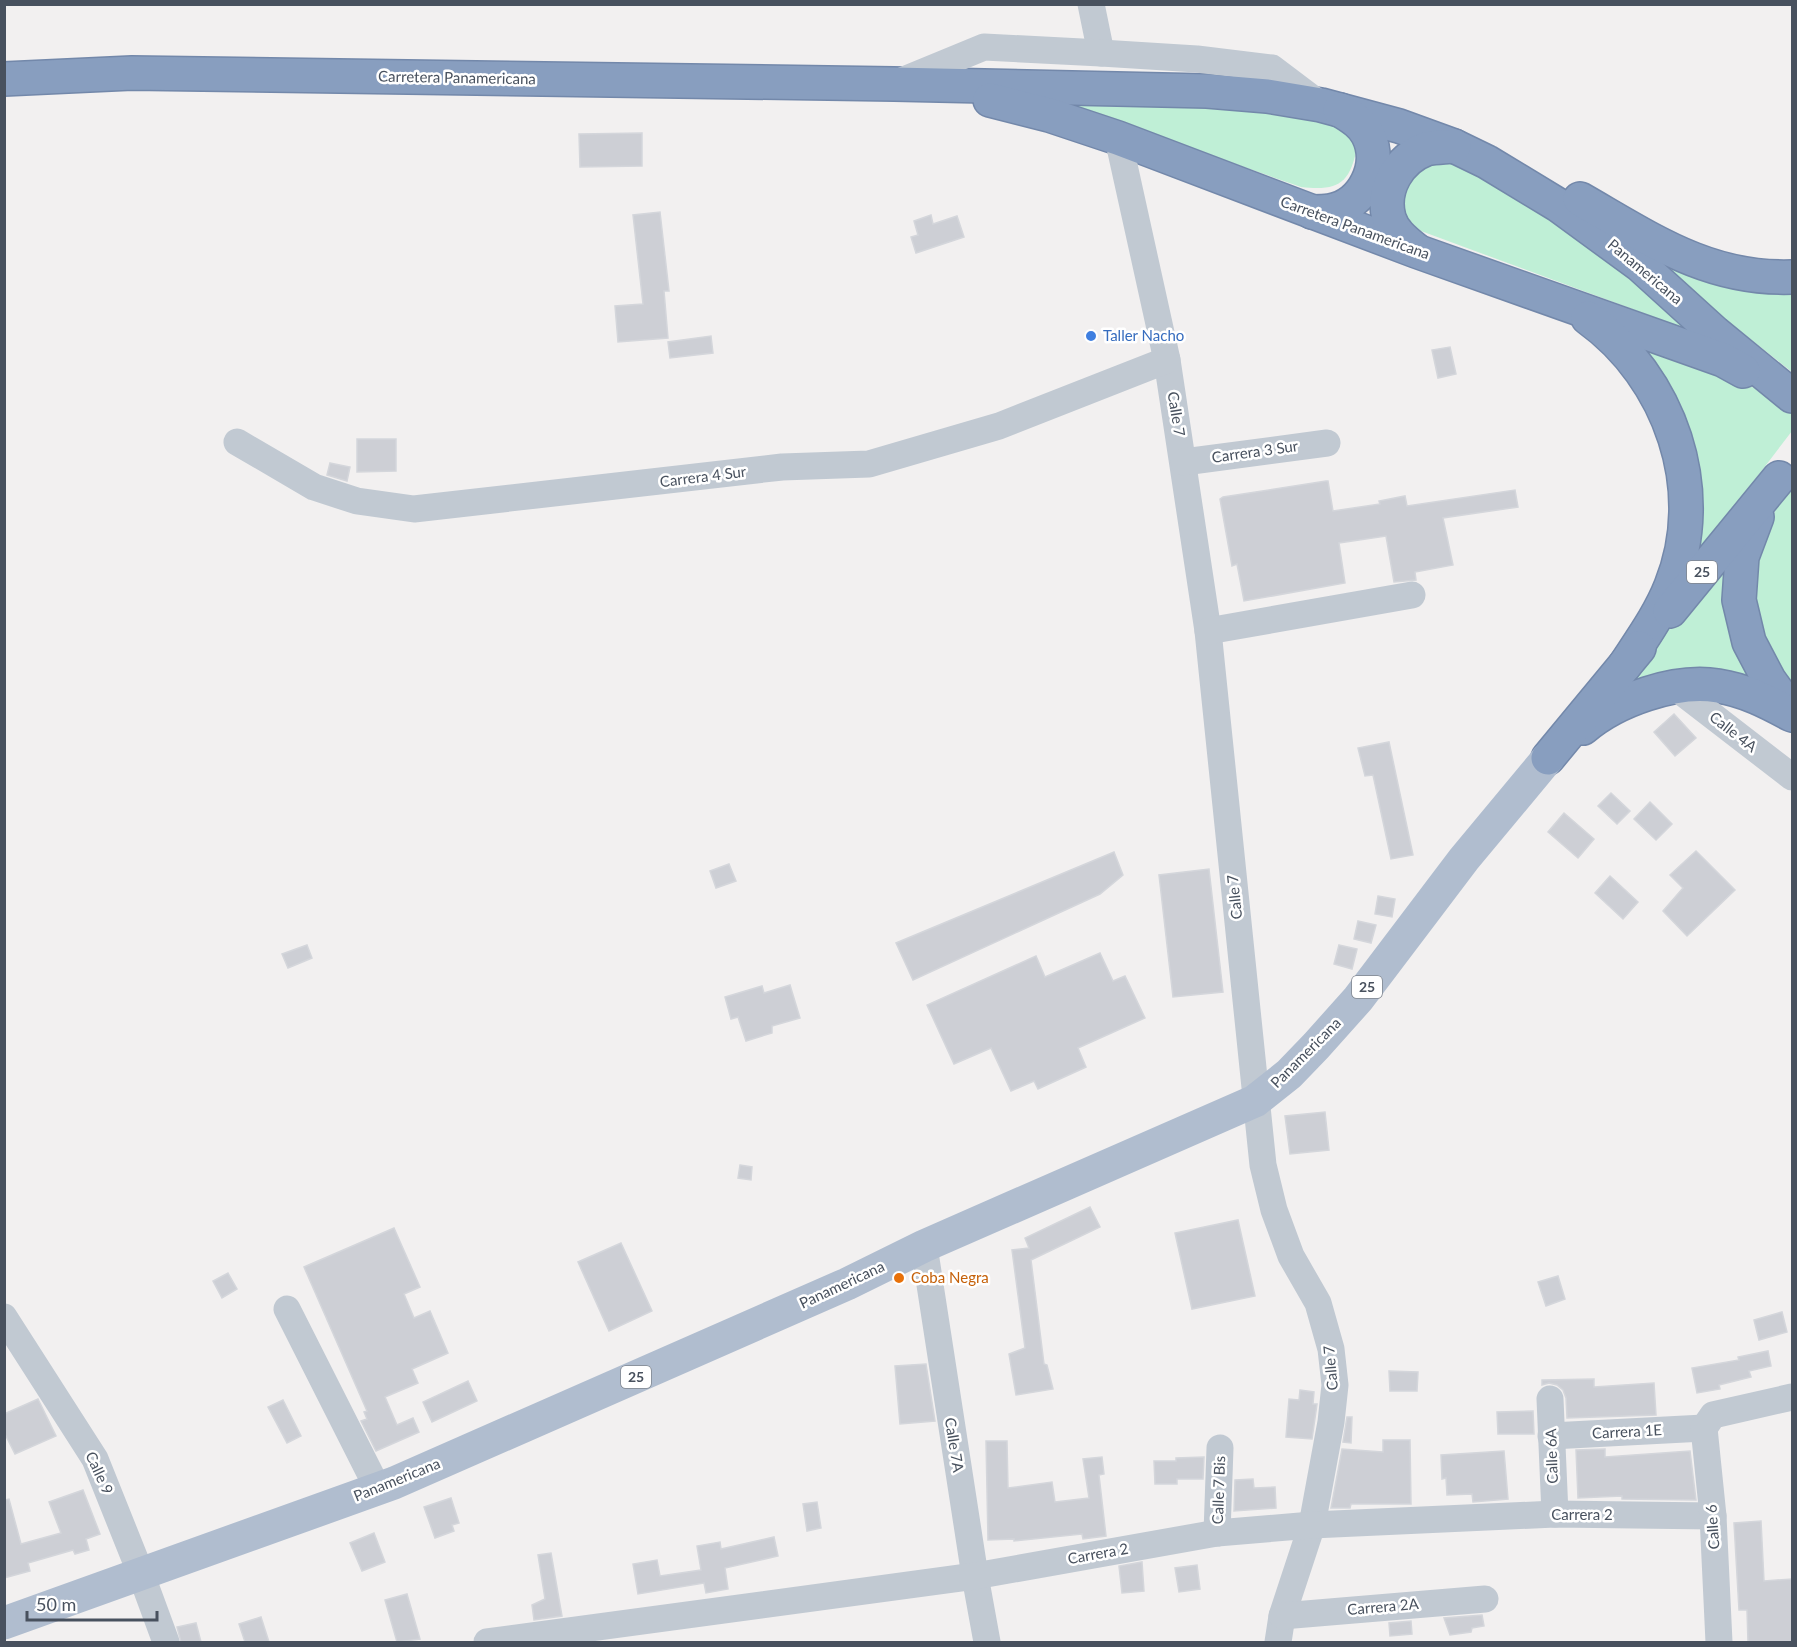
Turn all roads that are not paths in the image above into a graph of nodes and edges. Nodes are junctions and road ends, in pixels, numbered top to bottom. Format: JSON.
{"nodes":[{"id":1,"x":1091,"y":4,"type":"edge"},
{"id":2,"x":1101,"y":53,"type":"junction"},
{"id":3,"x":4,"y":80,"type":"edge"},
{"id":4,"x":901,"y":85,"type":"junction"},
{"id":5,"x":1330,"y":107,"type":"junction"},
{"id":6,"x":1119,"y":138,"type":"junction"},
{"id":7,"x":1455,"y":146,"type":"junction"},
{"id":8,"x":1487,"y":162,"type":"junction"},
{"id":9,"x":1312,"y":212,"type":"junction"},
{"id":10,"x":1416,"y":251,"type":"junction"},
{"id":11,"x":1792,"y":277,"type":"edge"},
{"id":12,"x":1570,"y":305,"type":"junction"},
{"id":13,"x":1167,"y":360,"type":"junction"},
{"id":14,"x":1792,"y":397,"type":"edge"},
{"id":15,"x":237,"y":442,"type":"dead end"},
{"id":16,"x":1326,"y":443,"type":"dead end"},
{"id":17,"x":1184,"y":462,"type":"junction"},
{"id":18,"x":1786,"y":471,"type":"edge"},
{"id":19,"x":1412,"y":595,"type":"dead end"},
{"id":20,"x":1208,"y":631,"type":"junction"},
{"id":21,"x":1625,"y":665,"type":"junction"},
{"id":22,"x":1674,"y":686,"type":"junction"},
{"id":23,"x":1792,"y":713,"type":"edge"},
{"id":24,"x":1548,"y":758,"type":"junction"},
{"id":25,"x":1792,"y":777,"type":"edge"},
{"id":26,"x":1255,"y":1101,"type":"junction"},
{"id":27,"x":924,"y":1246,"type":"junction"},
{"id":28,"x":287,"y":1309,"type":"dead end"},
{"id":29,"x":4,"y":1317,"type":"edge"},
{"id":30,"x":1792,"y":1397,"type":"edge"},
{"id":31,"x":1550,"y":1399,"type":"dead end"},
{"id":32,"x":1709,"y":1422,"type":"junction"},
{"id":33,"x":1551,"y":1436,"type":"junction"},
{"id":34,"x":1220,"y":1448,"type":"dead end"},
{"id":35,"x":378,"y":1489,"type":"junction"},
{"id":36,"x":1555,"y":1514,"type":"junction"},
{"id":37,"x":1713,"y":1516,"type":"junction"},
{"id":38,"x":1312,"y":1525,"type":"junction"},
{"id":39,"x":1217,"y":1533,"type":"junction"},
{"id":40,"x":141,"y":1574,"type":"junction"},
{"id":41,"x":975,"y":1576,"type":"junction"},
{"id":42,"x":1485,"y":1599,"type":"dead end"},
{"id":43,"x":1282,"y":1616,"type":"junction"},
{"id":44,"x":4,"y":1623,"type":"edge"},
{"id":45,"x":165,"y":1642,"type":"edge"},
{"id":46,"x":487,"y":1642,"type":"edge"},
{"id":47,"x":987,"y":1642,"type":"edge"},
{"id":48,"x":1278,"y":1642,"type":"edge"},
{"id":49,"x":1719,"y":1642,"type":"edge"}],
"edges":[{"from":1,"to":2,"type":"street"},
{"from":2,"to":4,"type":"street"},
{"from":2,"to":5,"type":"street"},
{"from":3,"to":4,"type":"highway","name":"Carretera Panamericana"},
{"from":4,"to":5,"type":"highway","name":"Carretera Panamericana"},
{"from":4,"to":6,"type":"highway","name":"Carretera Panamericana"},
{"from":5,"to":7,"type":"highway","name":"Carretera Panamericana"},
{"from":5,"to":9,"type":"highway"},
{"from":6,"to":9,"type":"highway","name":"Carretera Panamericana"},
{"from":6,"to":13,"type":"street","name":"Calle 7"},
{"from":7,"to":8,"type":"highway","name":"Carretera Panamericana"},
{"from":7,"to":10,"type":"highway"},
{"from":8,"to":11,"type":"highway"},
{"from":8,"to":14,"type":"highway","name":"Panamericana"},
{"from":9,"to":10,"type":"highway","name":"Carretera Panamericana"},
{"from":10,"to":12,"type":"highway","name":"Carretera Panamericana"},
{"from":12,"to":14,"type":"highway","name":"Carretera Panamericana"},
{"from":12,"to":21,"type":"highway"},
{"from":13,"to":15,"type":"street","name":"Carrera 4 Sur"},
{"from":13,"to":17,"type":"street","name":"Calle 7"},
{"from":16,"to":17,"type":"street","name":"Carrera 3 Sur"},
{"from":17,"to":20,"type":"street","name":"Calle 7"},
{"from":18,"to":21,"type":"highway","name":"Panamericana","number":"25"},
{"from":18,"to":23,"type":"highway"},
{"from":19,"to":20,"type":"street"},
{"from":20,"to":26,"type":"street","name":"Calle 7"},
{"from":21,"to":24,"type":"highway","name":"Panamericana","number":"25"},
{"from":22,"to":23,"type":"highway","name":"Panamericana"},
{"from":22,"to":24,"type":"highway","name":"Panamericana"},
{"from":22,"to":25,"type":"street","name":"Calle 4A"},
{"from":24,"to":26,"type":"main road","name":"Panamericana","number":"25"},
{"from":26,"to":27,"type":"main road","name":"Panamericana","number":"25"},
{"from":26,"to":38,"type":"street","name":"Calle 7"},
{"from":27,"to":35,"type":"main road","name":"Panamericana","number":"25"},
{"from":27,"to":41,"type":"street","name":"Calle 7A"},
{"from":28,"to":35,"type":"street"},
{"from":29,"to":40,"type":"street","name":"Calle 9"},
{"from":30,"to":32,"type":"street","name":"Carrera 1E"},
{"from":31,"to":33,"type":"street","name":"Calle 6A"},
{"from":32,"to":33,"type":"street","name":"Carrera 1E"},
{"from":32,"to":37,"type":"street","name":"Calle 6"},
{"from":33,"to":36,"type":"street","name":"Calle 6A"},
{"from":34,"to":39,"type":"street","name":"Calle 7 Bis"},
{"from":35,"to":40,"type":"main road","name":"Panamericana","number":"25"},
{"from":36,"to":37,"type":"street","name":"Carrera 2"},
{"from":36,"to":38,"type":"street","name":"Carrera 2"},
{"from":37,"to":49,"type":"street","name":"Calle 6"},
{"from":38,"to":39,"type":"street","name":"Carrera 2"},
{"from":38,"to":43,"type":"street","name":"Calle 7"},
{"from":39,"to":41,"type":"street","name":"Carrera 2"},
{"from":40,"to":44,"type":"main road","name":"Panamericana","number":"25"},
{"from":40,"to":45,"type":"street","name":"Calle 9"},
{"from":41,"to":46,"type":"street","name":"Carrera 2"},
{"from":41,"to":47,"type":"street","name":"Calle 7A"},
{"from":42,"to":43,"type":"street","name":"Carrera 2A"},
{"from":43,"to":48,"type":"street","name":"Calle 7"}]}
